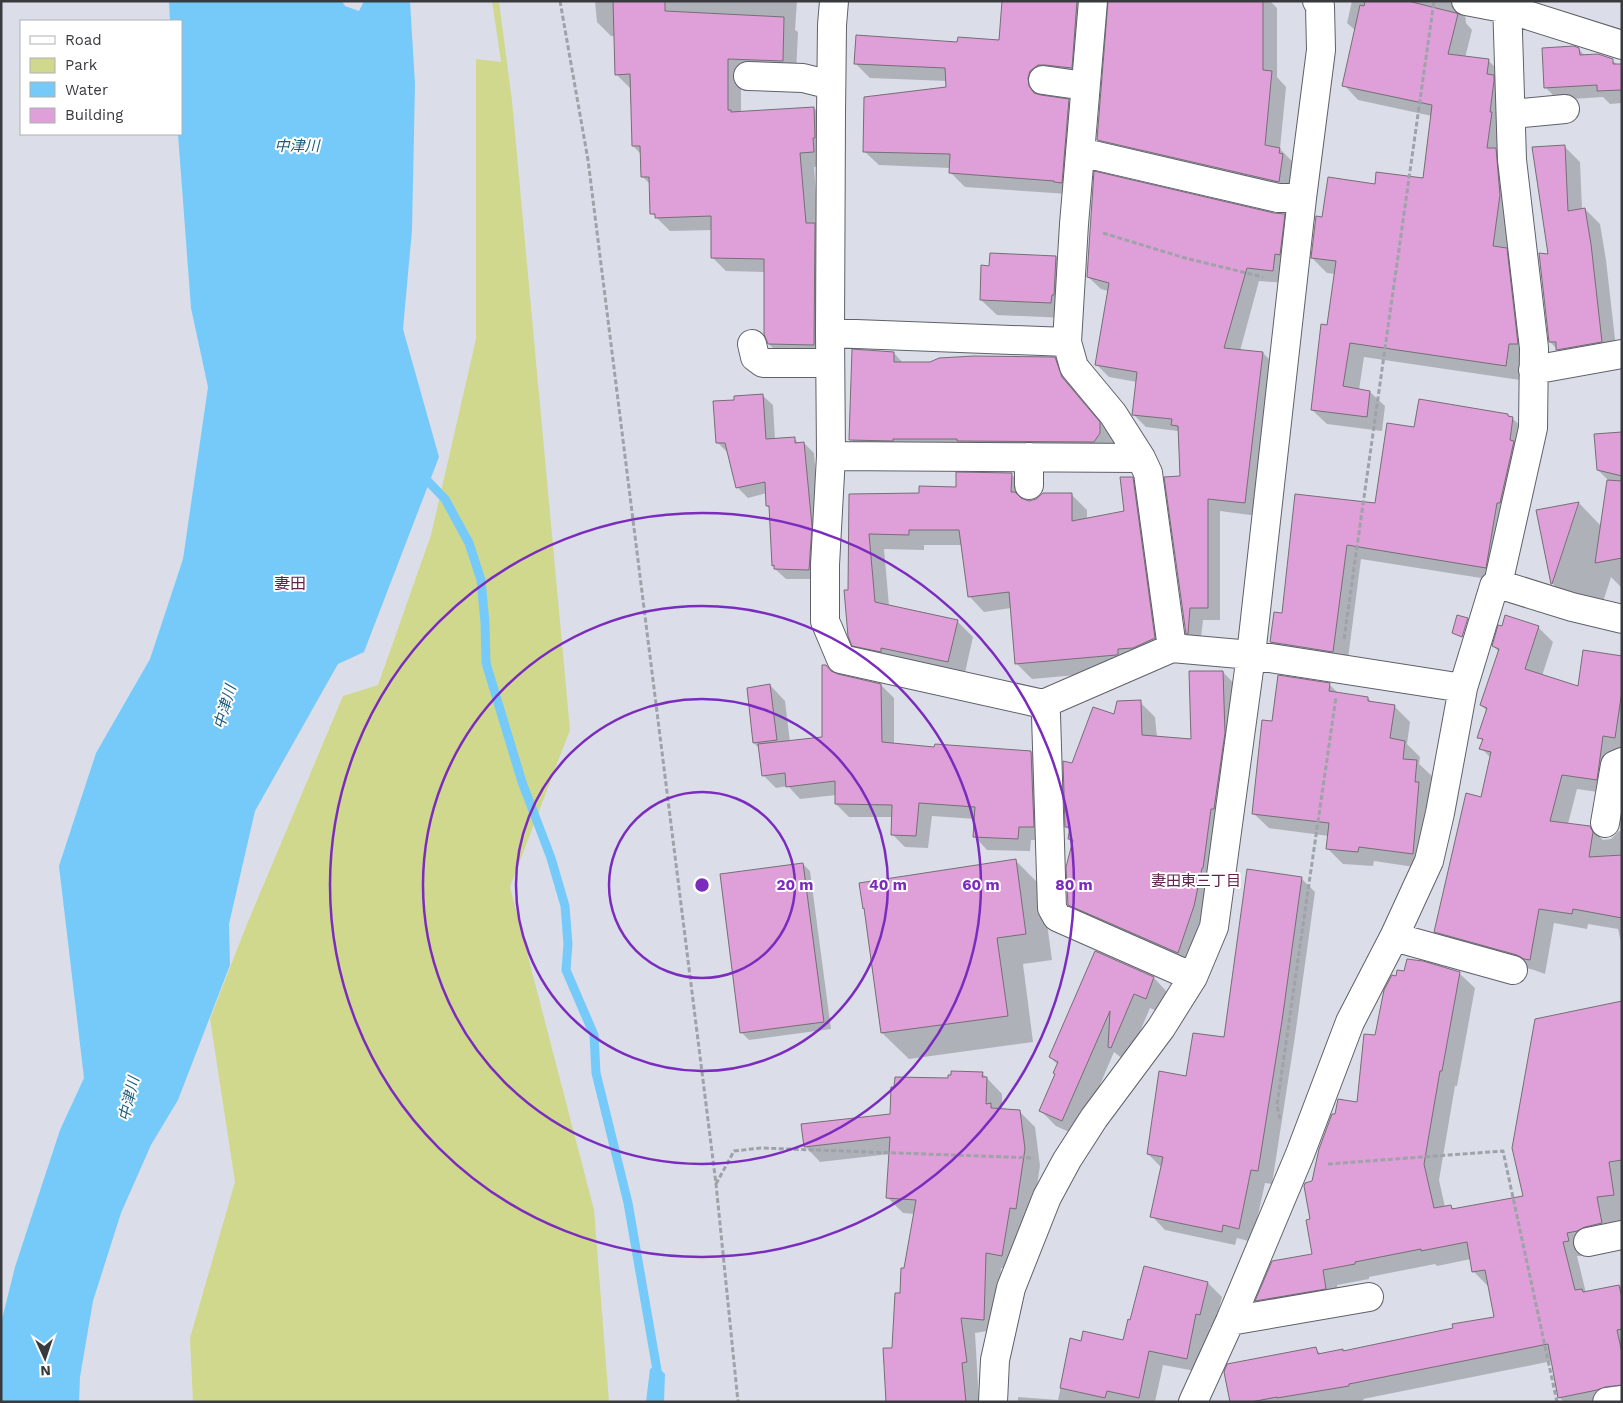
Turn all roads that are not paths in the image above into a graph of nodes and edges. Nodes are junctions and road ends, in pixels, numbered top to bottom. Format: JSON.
{"nodes":[{"id":1,"x":834,"y":1,"type":"edge"},
{"id":2,"x":1093,"y":1,"type":"edge"},
{"id":3,"x":1318,"y":1,"type":"edge"},
{"id":4,"x":1466,"y":1,"type":"edge"},
{"id":5,"x":1508,"y":5,"type":"edge"},
{"id":6,"x":1622,"y":45,"type":"edge"},
{"id":7,"x":748,"y":76,"type":"dead end"},
{"id":8,"x":1043,"y":80,"type":"dead end"},
{"id":9,"x":831,"y":85,"type":"junction"},
{"id":10,"x":1086,"y":86,"type":"junction"},
{"id":11,"x":1565,"y":109,"type":"dead end"},
{"id":12,"x":1512,"y":114,"type":"junction"},
{"id":13,"x":1080,"y":152,"type":"junction"},
{"id":14,"x":1302,"y":198,"type":"junction"},
{"id":15,"x":830,"y":333,"type":"junction"},
{"id":16,"x":1067,"y":342,"type":"junction"},
{"id":17,"x":752,"y":344,"type":"dead end"},
{"id":18,"x":1622,"y":354,"type":"edge"},
{"id":19,"x":830,"y":363,"type":"junction"},
{"id":20,"x":1533,"y":370,"type":"junction"},
{"id":21,"x":831,"y":456,"type":"junction"},
{"id":22,"x":1029,"y":457,"type":"junction"},
{"id":23,"x":1141,"y":458,"type":"junction"},
{"id":24,"x":1029,"y":485,"type":"dead end"},
{"id":25,"x":1498,"y":584,"type":"junction"},
{"id":26,"x":1622,"y":620,"type":"edge"},
{"id":27,"x":1172,"y":648,"type":"junction"},
{"id":28,"x":1251,"y":655,"type":"junction"},
{"id":29,"x":1463,"y":688,"type":"junction"},
{"id":30,"x":1043,"y":704,"type":"junction"},
{"id":31,"x":1622,"y":762,"type":"edge"},
{"id":32,"x":1605,"y":823,"type":"dead end"},
{"id":33,"x":1394,"y":937,"type":"junction"},
{"id":34,"x":1513,"y":970,"type":"dead end"},
{"id":35,"x":1193,"y":977,"type":"junction"},
{"id":36,"x":1622,"y":1235,"type":"edge"},
{"id":37,"x":1588,"y":1242,"type":"dead end"},
{"id":38,"x":1370,"y":1297,"type":"dead end"},
{"id":39,"x":1230,"y":1321,"type":"junction"},
{"id":40,"x":1622,"y":1400,"type":"edge"},
{"id":41,"x":993,"y":1402,"type":"edge"},
{"id":42,"x":1193,"y":1402,"type":"edge"},
{"id":43,"x":1607,"y":1402,"type":"edge"}],
"edges":[{"from":1,"to":9,"type":"street"},
{"from":2,"to":10,"type":"street"},
{"from":3,"to":14,"type":"street"},
{"from":4,"to":5,"type":"street"},
{"from":5,"to":6,"type":"street"},
{"from":5,"to":12,"type":"street"},
{"from":7,"to":9,"type":"street"},
{"from":8,"to":10,"type":"street"},
{"from":9,"to":15,"type":"street"},
{"from":10,"to":13,"type":"street"},
{"from":11,"to":12,"type":"street"},
{"from":12,"to":20,"type":"street"},
{"from":13,"to":14,"type":"street"},
{"from":13,"to":16,"type":"street"},
{"from":14,"to":28,"type":"street"},
{"from":15,"to":16,"type":"street"},
{"from":15,"to":19,"type":"street"},
{"from":16,"to":23,"type":"street"},
{"from":17,"to":19,"type":"street"},
{"from":18,"to":20,"type":"street"},
{"from":19,"to":21,"type":"street"},
{"from":20,"to":25,"type":"street"},
{"from":21,"to":22,"type":"street"},
{"from":21,"to":30,"type":"street"},
{"from":22,"to":23,"type":"street"},
{"from":22,"to":24,"type":"street"},
{"from":23,"to":27,"type":"street"},
{"from":25,"to":26,"type":"street"},
{"from":25,"to":29,"type":"street"},
{"from":27,"to":28,"type":"street"},
{"from":27,"to":30,"type":"street"},
{"from":28,"to":29,"type":"street"},
{"from":28,"to":35,"type":"street"},
{"from":29,"to":33,"type":"street"},
{"from":30,"to":35,"type":"street"},
{"from":31,"to":32,"type":"street"},
{"from":33,"to":34,"type":"street"},
{"from":33,"to":39,"type":"street"},
{"from":35,"to":41,"type":"street"},
{"from":36,"to":37,"type":"street"},
{"from":38,"to":39,"type":"street"},
{"from":39,"to":42,"type":"street"},
{"from":40,"to":43,"type":"street"}]}
